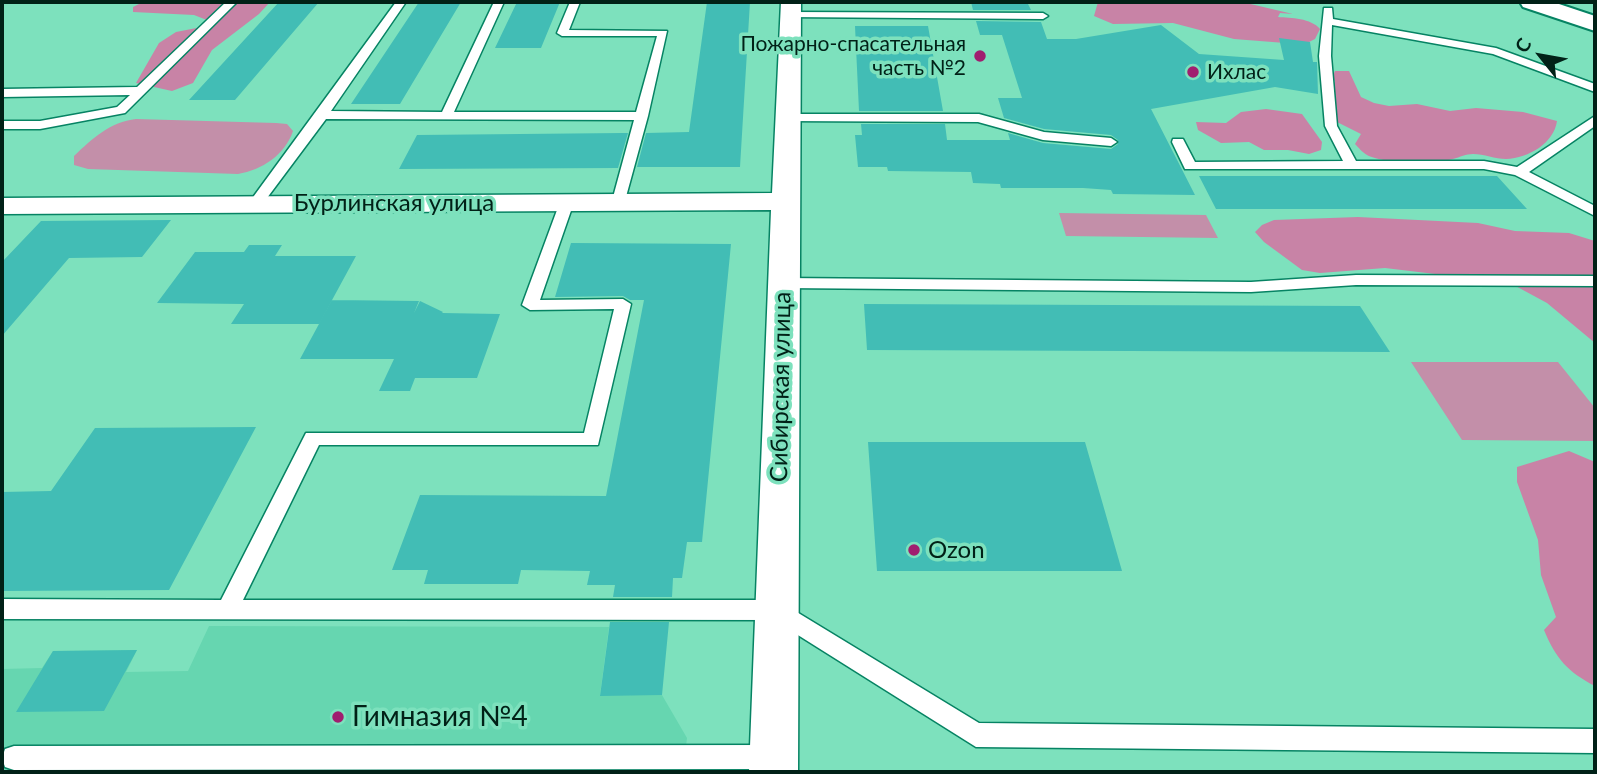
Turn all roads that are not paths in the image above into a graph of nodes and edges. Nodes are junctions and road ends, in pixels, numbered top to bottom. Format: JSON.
{"nodes":[{"id":1,"x":232,"y":2,"type":"edge"},
{"id":2,"x":401,"y":2,"type":"edge"},
{"id":3,"x":499,"y":2,"type":"edge"},
{"id":4,"x":575,"y":2,"type":"edge"},
{"id":5,"x":1531,"y":2,"type":"edge"},
{"id":6,"x":1581,"y":2,"type":"edge"},
{"id":7,"x":1595,"y":7,"type":"edge"},
{"id":8,"x":790,"y":8,"type":"edge"},
{"id":9,"x":1043,"y":16,"type":"dead end"},
{"id":10,"x":1595,"y":24,"type":"edge"},
{"id":11,"x":1595,"y":88,"type":"edge"},
{"id":12,"x":139,"y":91,"type":"junction"},
{"id":13,"x":2,"y":93,"type":"edge"},
{"id":14,"x":322,"y":115,"type":"junction"},
{"id":15,"x":446,"y":116,"type":"junction"},
{"id":16,"x":642,"y":117,"type":"junction"},
{"id":17,"x":789,"y":118,"type":"junction"},
{"id":18,"x":1595,"y":120,"type":"edge"},
{"id":19,"x":2,"y":125,"type":"edge"},
{"id":20,"x":1111,"y":142,"type":"dead end"},
{"id":21,"x":1178,"y":142,"type":"dead end"},
{"id":22,"x":1351,"y":164,"type":"junction"},
{"id":23,"x":1519,"y":172,"type":"junction"},
{"id":24,"x":619,"y":201,"type":"junction"},
{"id":25,"x":787,"y":201,"type":"junction"},
{"id":26,"x":567,"y":202,"type":"junction"},
{"id":27,"x":256,"y":203,"type":"junction"},
{"id":28,"x":6,"y":210,"type":"edge"},
{"id":29,"x":1595,"y":212,"type":"edge"},
{"id":30,"x":1595,"y":281,"type":"edge"},
{"id":31,"x":783,"y":283,"type":"junction"},
{"id":32,"x":2,"y":609,"type":"edge"},
{"id":33,"x":227,"y":609,"type":"junction"},
{"id":34,"x":777,"y":610,"type":"junction"},
{"id":35,"x":1595,"y":741,"type":"edge"},
{"id":36,"x":14,"y":758,"type":"dead end"},
{"id":37,"x":774,"y":765,"type":"edge"}],
"edges":[{"from":1,"to":12,"type":"lane"},
{"from":2,"to":14,"type":"lane"},
{"from":3,"to":15,"type":"lane"},
{"from":4,"to":16,"type":"lane"},
{"from":5,"to":10,"type":"main road"},
{"from":6,"to":7,"type":"main road"},
{"from":8,"to":9,"type":"lane"},
{"from":8,"to":17,"type":"street","name":"Сибирская улица"},
{"from":11,"to":22,"type":"lane"},
{"from":12,"to":13,"type":"lane"},
{"from":12,"to":19,"type":"lane"},
{"from":14,"to":15,"type":"lane"},
{"from":14,"to":27,"type":"lane"},
{"from":15,"to":16,"type":"lane"},
{"from":16,"to":24,"type":"lane"},
{"from":17,"to":20,"type":"lane"},
{"from":17,"to":25,"type":"street","name":"Сибирская улица"},
{"from":18,"to":23,"type":"lane"},
{"from":21,"to":22,"type":"lane"},
{"from":22,"to":23,"type":"lane"},
{"from":23,"to":29,"type":"lane"},
{"from":24,"to":25,"type":"street","name":"Бурлинская улица"},
{"from":24,"to":26,"type":"street","name":"Бурлинская улица"},
{"from":25,"to":31,"type":"street","name":"Сибирская улица"},
{"from":26,"to":27,"type":"street","name":"Бурлинская улица"},
{"from":26,"to":33,"type":"lane"},
{"from":27,"to":28,"type":"street","name":"Бурлинская улица"},
{"from":30,"to":31,"type":"lane"},
{"from":31,"to":34,"type":"street","name":"Сибирская улица"},
{"from":32,"to":33,"type":"lane"},
{"from":33,"to":34,"type":"lane"},
{"from":34,"to":35,"type":"lane"},
{"from":34,"to":37,"type":"street","name":"Сибирская улица"},
{"from":36,"to":37,"type":"lane"}]}
